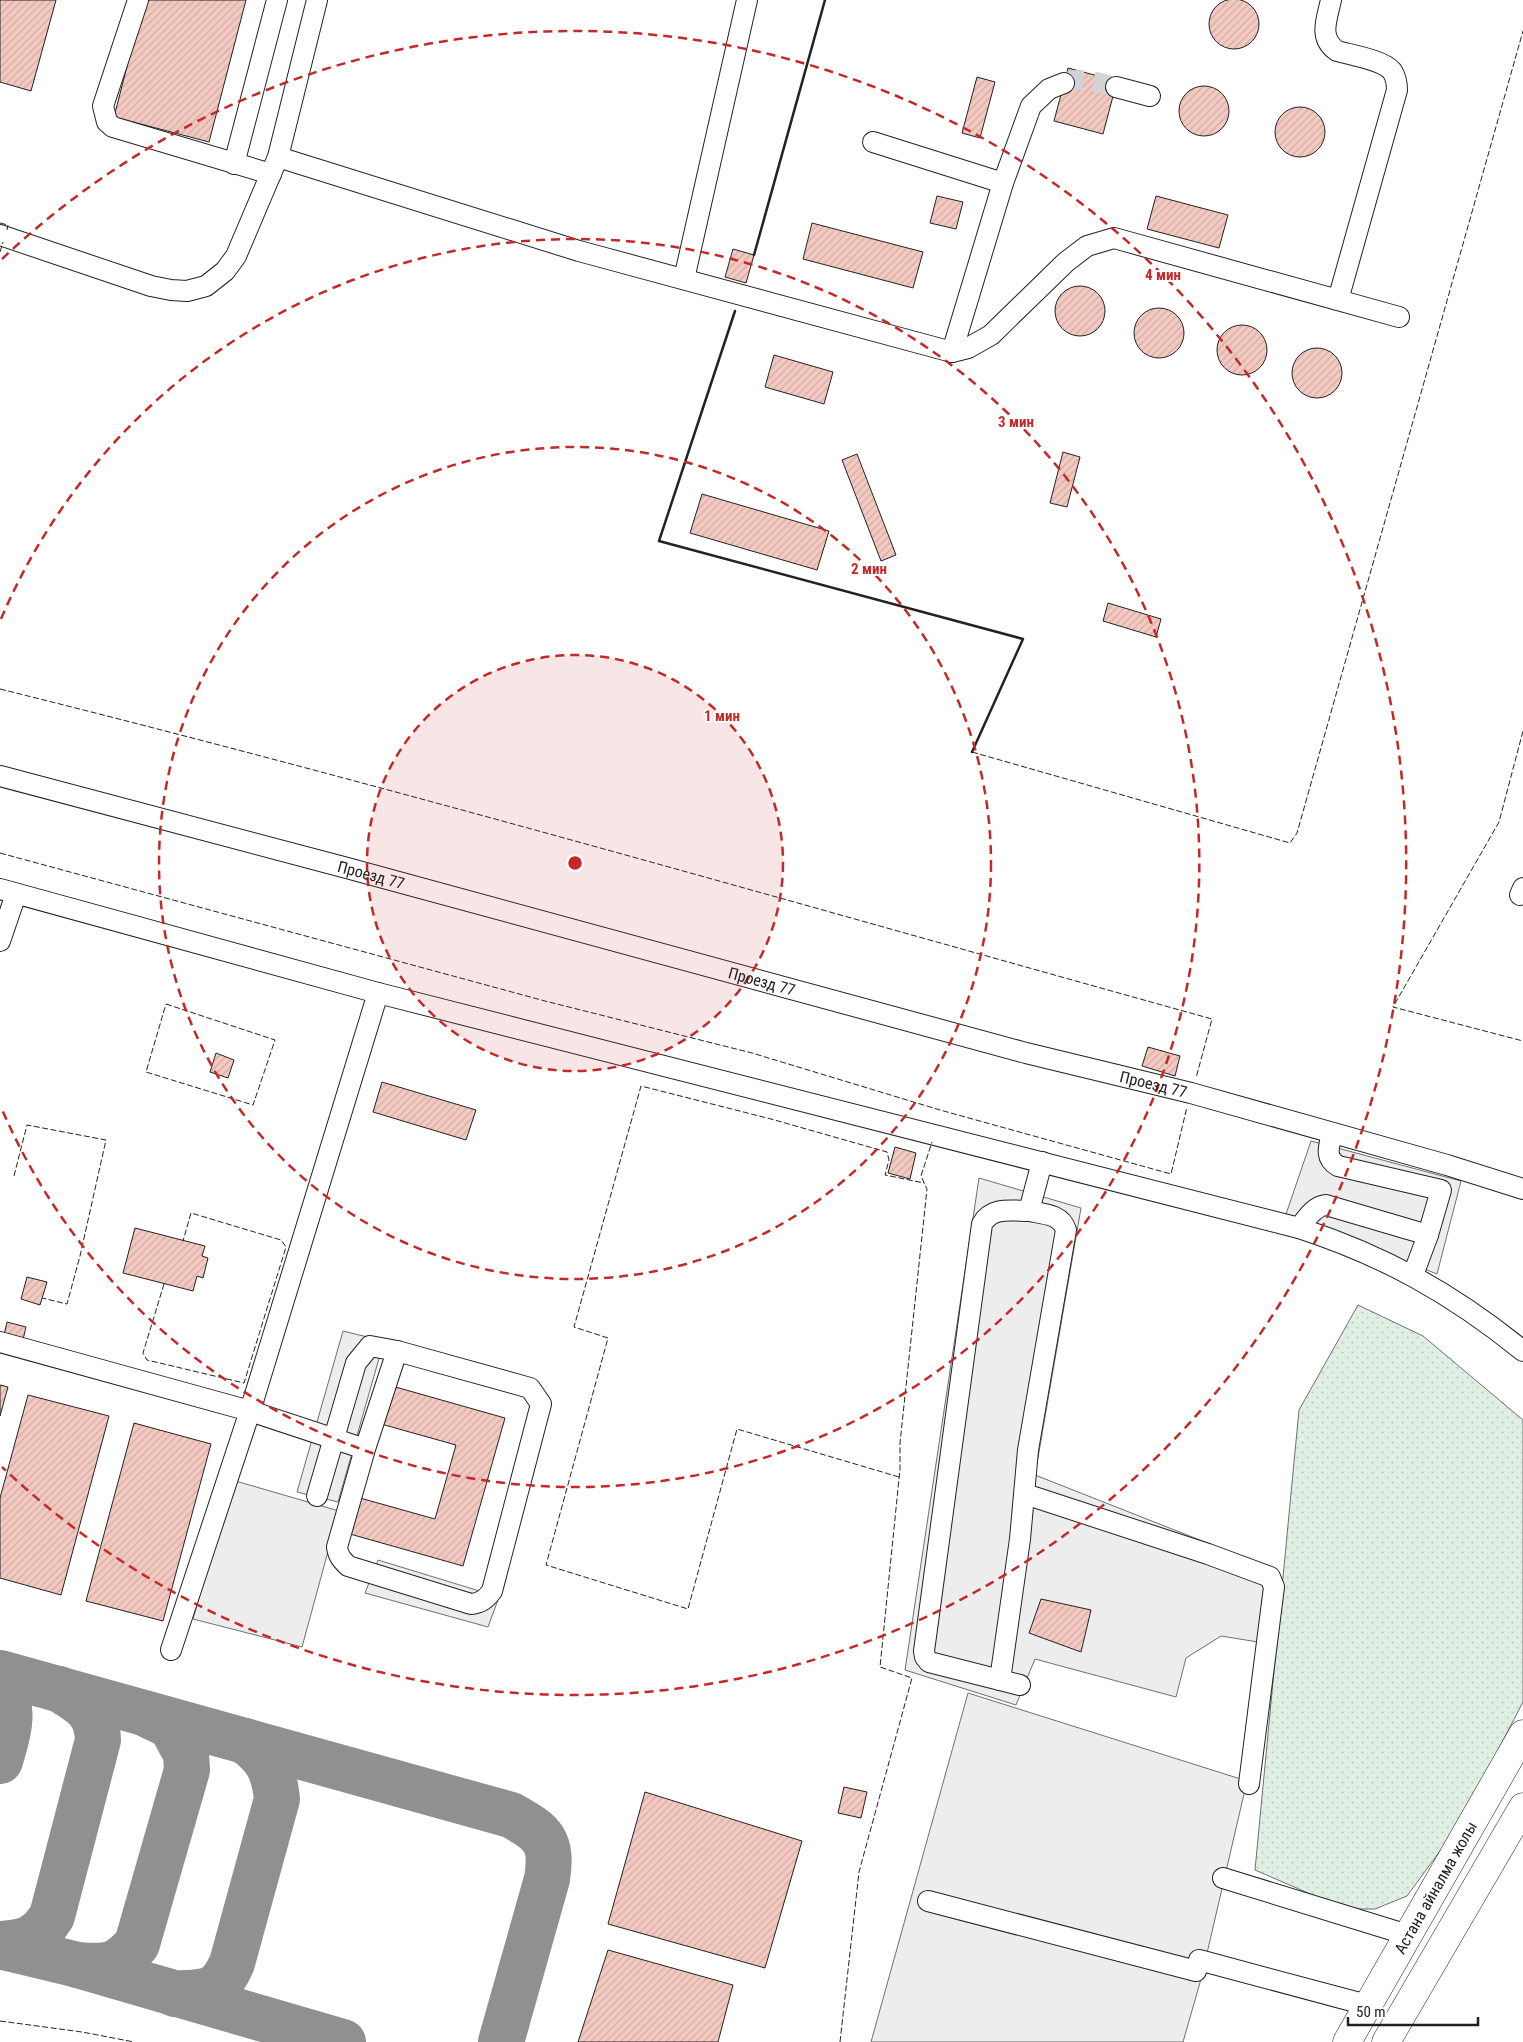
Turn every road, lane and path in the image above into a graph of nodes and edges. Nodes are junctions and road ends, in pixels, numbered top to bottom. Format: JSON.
{"nodes":[{"id":1,"x":138,"y":0,"type":"edge"},
{"id":2,"x":277,"y":0,"type":"edge"},
{"id":3,"x":316,"y":0,"type":"edge"},
{"id":4,"x":747,"y":0,"type":"edge"},
{"id":5,"x":1331,"y":0,"type":"edge"},
{"id":6,"x":1064,"y":82,"type":"tunnel mouth"},
{"id":7,"x":1116,"y":87,"type":"tunnel mouth"},
{"id":8,"x":1150,"y":96,"type":"dead end"},
{"id":9,"x":873,"y":142,"type":"dead end"},
{"id":10,"x":234,"y":164,"type":"junction"},
{"id":11,"x":275,"y":165,"type":"junction"},
{"id":12,"x":1003,"y":183,"type":"junction"},
{"id":13,"x":0,"y":235,"type":"edge"},
{"id":14,"x":684,"y":280,"type":"junction"},
{"id":15,"x":1338,"y":300,"type":"junction"},
{"id":16,"x":1399,"y":317,"type":"dead end"},
{"id":17,"x":952,"y":352,"type":"junction"},
{"id":18,"x":0,"y":776,"type":"edge"},
{"id":19,"x":8,"y":892,"type":"edge"},
{"id":20,"x":0,"y":941,"type":"edge"},
{"id":21,"x":378,"y":994,"type":"junction"},
{"id":22,"x":1332,"y":1134,"type":"junction"},
{"id":23,"x":1042,"y":1162,"type":"junction"},
{"id":24,"x":1447,"y":1165,"type":"junction"},
{"id":25,"x":1523,"y":1189,"type":"edge"},
{"id":26,"x":1441,"y":1190,"type":"junction"},
{"id":27,"x":1029,"y":1211,"type":"junction"},
{"id":28,"x":1299,"y":1228,"type":"junction"},
{"id":29,"x":1428,"y":1235,"type":"junction"},
{"id":30,"x":1413,"y":1275,"type":"junction"},
{"id":31,"x":0,"y":1342,"type":"edge"},
{"id":32,"x":397,"y":1351,"type":"junction"},
{"id":33,"x":1523,"y":1351,"type":"edge"},
{"id":34,"x":250,"y":1411,"type":"junction"},
{"id":35,"x":334,"y":1439,"type":"junction"},
{"id":36,"x":365,"y":1449,"type":"junction"},
{"id":37,"x":1025,"y":1494,"type":"junction"},
{"id":38,"x":317,"y":1496,"type":"dead end"},
{"id":39,"x":171,"y":1650,"type":"dead end"},
{"id":40,"x":1000,"y":1680,"type":"junction"},
{"id":41,"x":1020,"y":1685,"type":"dead end"},
{"id":42,"x":1523,"y":1734,"type":"edge"},
{"id":43,"x":1249,"y":1784,"type":"dead end"},
{"id":44,"x":1523,"y":1807,"type":"edge"},
{"id":45,"x":1223,"y":1878,"type":"dead end"},
{"id":46,"x":928,"y":1901,"type":"dead end"},
{"id":47,"x":1408,"y":1935,"type":"junction"},
{"id":48,"x":1368,"y":2005,"type":"junction"},
{"id":49,"x":1347,"y":2042,"type":"edge"},
{"id":50,"x":1386,"y":2042,"type":"edge"}],
"edges":[{"from":1,"to":10,"type":"lane"},
{"from":2,"to":10,"type":"lane"},
{"from":3,"to":11,"type":"lane"},
{"from":4,"to":14,"type":"lane"},
{"from":5,"to":15,"type":"lane"},
{"from":6,"to":12,"type":"lane"},
{"from":7,"to":8,"type":"lane"},
{"from":9,"to":12,"type":"lane"},
{"from":10,"to":11,"type":"lane"},
{"from":11,"to":13,"type":"lane"},
{"from":11,"to":14,"type":"lane"},
{"from":12,"to":17,"type":"lane"},
{"from":14,"to":17,"type":"lane"},
{"from":15,"to":16,"type":"lane"},
{"from":15,"to":17,"type":"lane"},
{"from":18,"to":22,"type":"lane","name":"Проезд 77"},
{"from":19,"to":20,"type":"lane"},
{"from":19,"to":21,"type":"lane"},
{"from":21,"to":23,"type":"lane"},
{"from":21,"to":34,"type":"lane"},
{"from":22,"to":24,"type":"lane","name":"Проезд 77"},
{"from":22,"to":26,"type":"lane"},
{"from":23,"to":27,"type":"lane"},
{"from":23,"to":28,"type":"lane"},
{"from":24,"to":25,"type":"lane","name":"Проезд 77"},
{"from":24,"to":26,"type":"lane"},
{"from":26,"to":29,"type":"lane"},
{"from":27,"to":37,"type":"lane"},
{"from":27,"to":40,"type":"lane"},
{"from":28,"to":29,"type":"lane"},
{"from":28,"to":30,"type":"lane"},
{"from":29,"to":30,"type":"lane"},
{"from":30,"to":33,"type":"lane"},
{"from":31,"to":34,"type":"lane"},
{"from":32,"to":35,"type":"lane"},
{"from":32,"to":36,"type":"lane"},
{"from":32,"to":36,"type":"lane"},
{"from":34,"to":35,"type":"lane"},
{"from":34,"to":39,"type":"lane"},
{"from":35,"to":36,"type":"lane"},
{"from":35,"to":38,"type":"lane"},
{"from":37,"to":40,"type":"lane"},
{"from":37,"to":43,"type":"lane"},
{"from":40,"to":41,"type":"lane"},
{"from":42,"to":47,"type":"highway","name":"Астана айналма жолы"},
{"from":44,"to":50,"type":"highway"},
{"from":45,"to":47,"type":"lane"},
{"from":46,"to":48,"type":"lane"},
{"from":47,"to":48,"type":"highway","name":"Астана айналма жолы"},
{"from":48,"to":49,"type":"highway","name":"Астана айналма жолы"}]}
